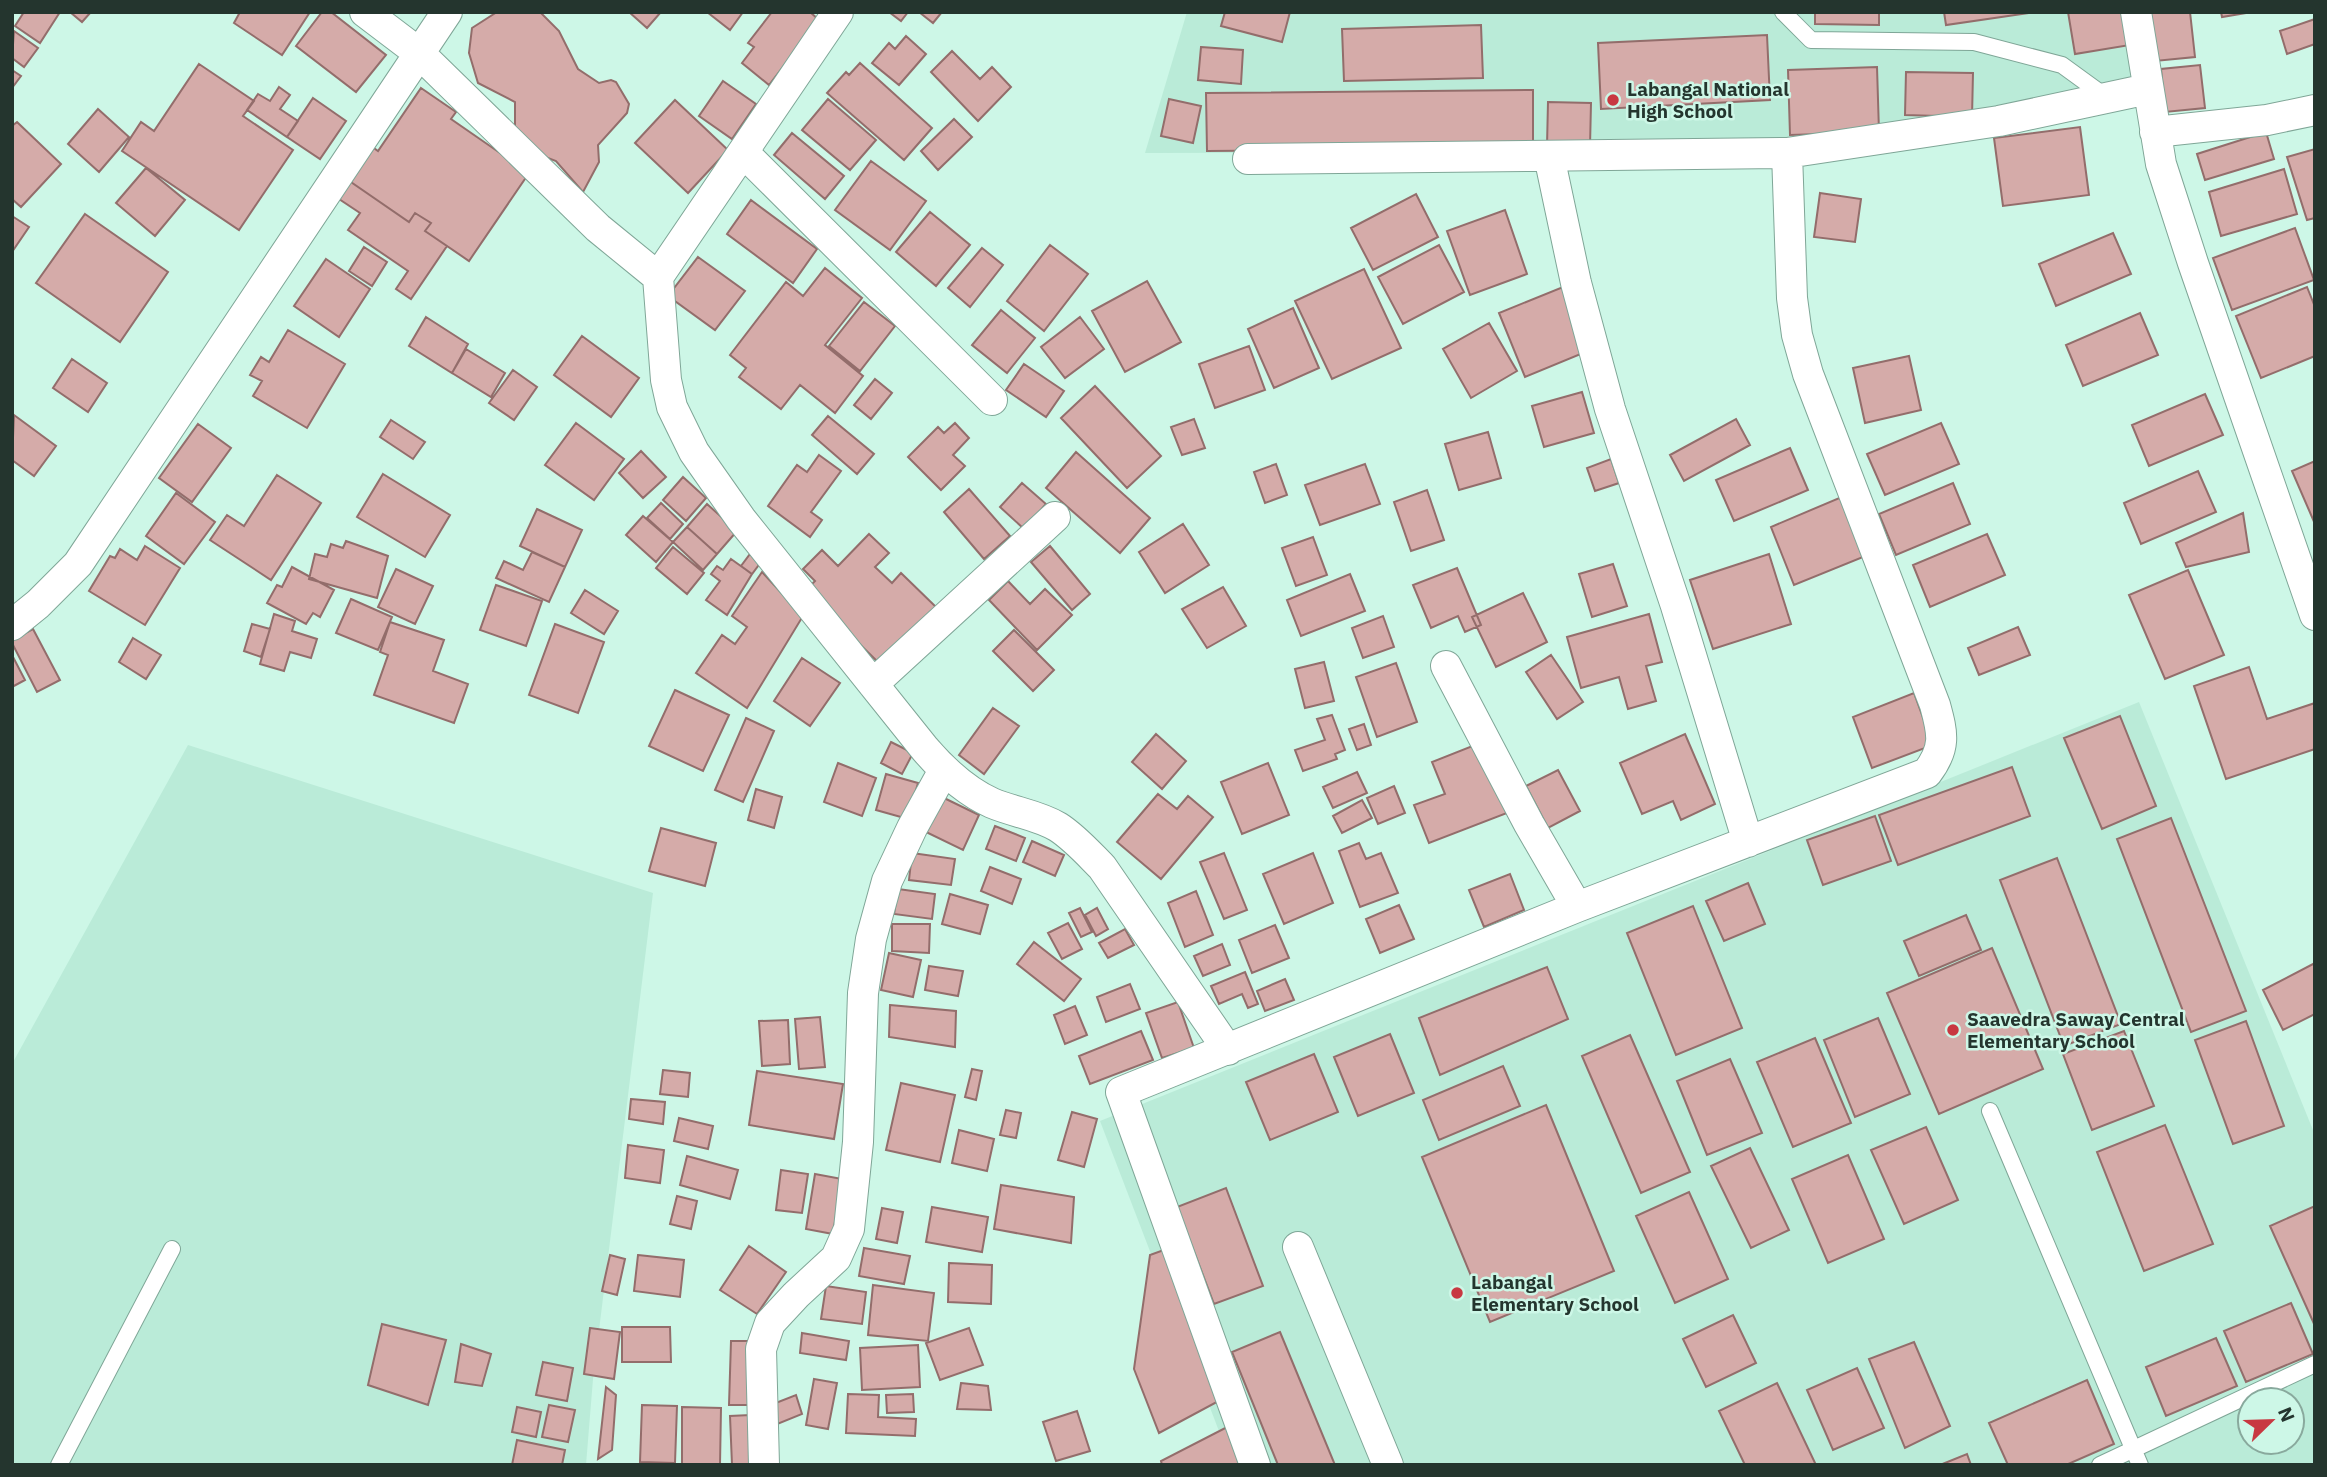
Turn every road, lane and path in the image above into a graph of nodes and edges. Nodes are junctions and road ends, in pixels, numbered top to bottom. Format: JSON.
{"nodes":[{"id":1,"x":365,"y":12,"type":"edge"},
{"id":2,"x":447,"y":12,"type":"edge"},
{"id":3,"x":838,"y":12,"type":"edge"},
{"id":4,"x":1783,"y":12,"type":"edge"},
{"id":5,"x":2136,"y":12,"type":"edge"},
{"id":6,"x":419,"y":53,"type":"junction"},
{"id":7,"x":2148,"y":89,"type":"junction"},
{"id":8,"x":2107,"y":98,"type":"junction"},
{"id":9,"x":2315,"y":110,"type":"edge"},
{"id":10,"x":2155,"y":132,"type":"junction"},
{"id":11,"x":743,"y":152,"type":"junction"},
{"id":12,"x":1787,"y":153,"type":"junction"},
{"id":13,"x":1549,"y":156,"type":"junction"},
{"id":14,"x":1248,"y":159,"type":"dead end"},
{"id":15,"x":659,"y":277,"type":"junction"},
{"id":16,"x":992,"y":400,"type":"dead end"},
{"id":17,"x":1055,"y":517,"type":"dead end"},
{"id":18,"x":2315,"y":615,"type":"edge"},
{"id":19,"x":12,"y":625,"type":"edge"},
{"id":20,"x":1446,"y":666,"type":"dead end"},
{"id":21,"x":873,"y":684,"type":"junction"},
{"id":22,"x":944,"y":770,"type":"junction"},
{"id":23,"x":1748,"y":842,"type":"junction"},
{"id":24,"x":1577,"y":907,"type":"junction"},
{"id":25,"x":1228,"y":1050,"type":"junction"},
{"id":26,"x":1990,"y":1111,"type":"dead end"},
{"id":27,"x":1298,"y":1247,"type":"dead end"},
{"id":28,"x":172,"y":1249,"type":"dead end"},
{"id":29,"x":2315,"y":1364,"type":"edge"},
{"id":30,"x":2136,"y":1458,"type":"edge"},
{"id":31,"x":59,"y":1465,"type":"edge"},
{"id":32,"x":764,"y":1465,"type":"edge"},
{"id":33,"x":1255,"y":1465,"type":"edge"},
{"id":34,"x":1388,"y":1465,"type":"edge"},
{"id":35,"x":2099,"y":1465,"type":"edge"}],
"edges":[{"from":1,"to":6,"type":"street"},
{"from":2,"to":6,"type":"street"},
{"from":3,"to":11,"type":"street"},
{"from":4,"to":8,"type":"lane"},
{"from":5,"to":7,"type":"street"},
{"from":6,"to":15,"type":"street"},
{"from":6,"to":19,"type":"street"},
{"from":7,"to":8,"type":"street"},
{"from":7,"to":10,"type":"street"},
{"from":8,"to":12,"type":"street"},
{"from":9,"to":10,"type":"street"},
{"from":10,"to":18,"type":"street"},
{"from":11,"to":15,"type":"street"},
{"from":11,"to":16,"type":"street"},
{"from":12,"to":13,"type":"street"},
{"from":12,"to":23,"type":"street"},
{"from":13,"to":14,"type":"street"},
{"from":13,"to":23,"type":"street"},
{"from":15,"to":21,"type":"street"},
{"from":17,"to":21,"type":"street"},
{"from":20,"to":24,"type":"street"},
{"from":21,"to":22,"type":"street"},
{"from":22,"to":25,"type":"street"},
{"from":22,"to":32,"type":"street"},
{"from":23,"to":24,"type":"street"},
{"from":24,"to":25,"type":"street"},
{"from":25,"to":33,"type":"street"},
{"from":26,"to":30,"type":"lane"},
{"from":27,"to":34,"type":"street"},
{"from":28,"to":31,"type":"lane"},
{"from":29,"to":30,"type":"lane"},
{"from":30,"to":35,"type":"lane"}]}
